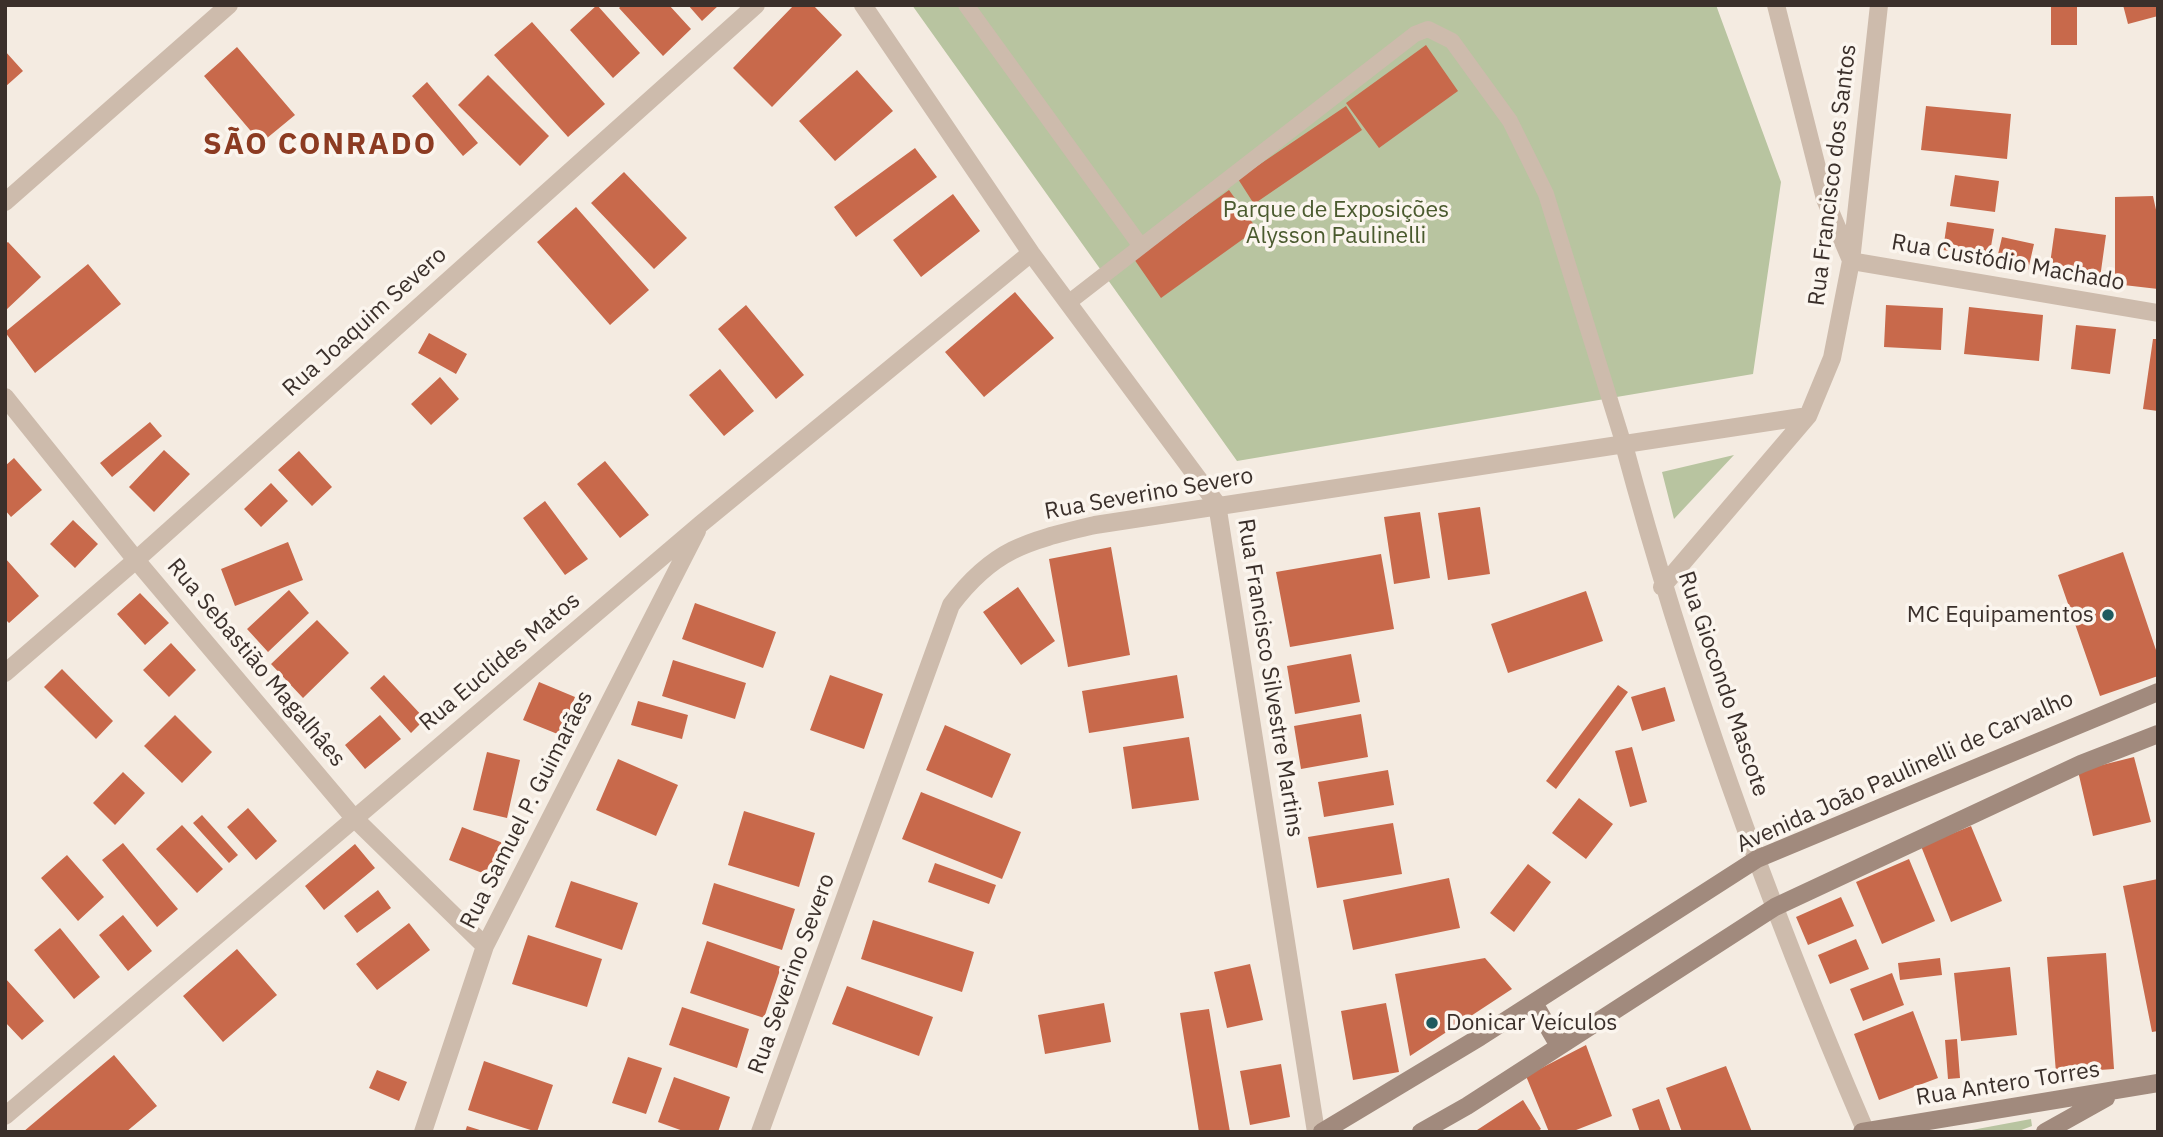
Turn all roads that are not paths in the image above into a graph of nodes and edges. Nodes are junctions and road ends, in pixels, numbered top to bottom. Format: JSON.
{"nodes":[{"id":1,"x":229,"y":5,"type":"edge"},
{"id":2,"x":756,"y":5,"type":"edge"},
{"id":3,"x":863,"y":5,"type":"edge"},
{"id":4,"x":966,"y":5,"type":"edge"},
{"id":5,"x":1776,"y":5,"type":"edge"},
{"id":6,"x":1879,"y":5,"type":"edge"},
{"id":7,"x":5,"y":202,"type":"edge"},
{"id":8,"x":1140,"y":245,"type":"junction"},
{"id":9,"x":1031,"y":253,"type":"junction"},
{"id":10,"x":1851,"y":261,"type":"junction"},
{"id":11,"x":1068,"y":303,"type":"junction"},
{"id":12,"x":2158,"y":313,"type":"edge"},
{"id":13,"x":9,"y":406,"type":"edge"},
{"id":14,"x":1808,"y":416,"type":"junction"},
{"id":15,"x":1624,"y":445,"type":"junction"},
{"id":16,"x":1217,"y":504,"type":"junction"},
{"id":17,"x":702,"y":523,"type":"junction"},
{"id":18,"x":136,"y":560,"type":"junction"},
{"id":19,"x":1662,"y":587,"type":"junction"},
{"id":20,"x":5,"y":673,"type":"edge"},
{"id":21,"x":2158,"y":692,"type":"edge"},
{"id":22,"x":2158,"y":734,"type":"edge"},
{"id":23,"x":354,"y":818,"type":"junction"},
{"id":24,"x":1757,"y":859,"type":"junction"},
{"id":25,"x":1775,"y":907,"type":"junction"},
{"id":26,"x":485,"y":946,"type":"junction"},
{"id":27,"x":1534,"y":1003,"type":"junction"},
{"id":28,"x":1559,"y":1046,"type":"junction"},
{"id":29,"x":2158,"y":1083,"type":"edge"},
{"id":30,"x":2118,"y":1092,"type":"junction"},
{"id":31,"x":5,"y":1116,"type":"edge"},
{"id":32,"x":1865,"y":1131,"type":"edge"},
{"id":33,"x":423,"y":1132,"type":"edge"},
{"id":34,"x":760,"y":1132,"type":"edge"},
{"id":35,"x":1316,"y":1132,"type":"edge"},
{"id":36,"x":1322,"y":1132,"type":"edge"},
{"id":37,"x":1421,"y":1132,"type":"edge"},
{"id":38,"x":2045,"y":1132,"type":"edge"}],
"edges":[{"from":1,"to":7,"type":"street"},
{"from":2,"to":18,"type":"street","name":"Rua Joaquim Severo"},
{"from":3,"to":9,"type":"street","name":"Rua Francisco Silvestre Martins"},
{"from":4,"to":8,"type":"lane"},
{"from":5,"to":10,"type":"street"},
{"from":6,"to":10,"type":"street","name":"Rua Francisco dos Santos"},
{"from":8,"to":11,"type":"lane"},
{"from":8,"to":15,"type":"lane"},
{"from":9,"to":11,"type":"street","name":"Rua Francisco Silvestre Martins"},
{"from":9,"to":17,"type":"street","name":"Rua Euclides Matos"},
{"from":10,"to":12,"type":"street","name":"Rua Custódio Machado"},
{"from":10,"to":14,"type":"street","name":"Rua Francisco dos Santos"},
{"from":11,"to":16,"type":"street","name":"Rua Francisco Silvestre Martins"},
{"from":13,"to":18,"type":"street","name":"Rua Sebastião Magalhâes"},
{"from":14,"to":15,"type":"street","name":"Rua Severino Severo"},
{"from":14,"to":19,"type":"street","name":"Rua Francisco dos Santos"},
{"from":15,"to":16,"type":"street","name":"Rua Severino Severo"},
{"from":15,"to":19,"type":"street","name":"Rua Giocondo Mascote"},
{"from":16,"to":34,"type":"street","name":"Rua Severino Severo"},
{"from":16,"to":35,"type":"street","name":"Rua Francisco Silvestre Martins"},
{"from":17,"to":23,"type":"street","name":"Rua Euclides Matos"},
{"from":17,"to":26,"type":"street","name":"Rua Samuel P. Guimarães"},
{"from":18,"to":20,"type":"street","name":"Rua Joaquim Severo"},
{"from":18,"to":23,"type":"street","name":"Rua Sebastião Magalhâes"},
{"from":19,"to":24,"type":"street","name":"Rua Giocondo Mascote"},
{"from":21,"to":24,"type":"street","name":"Avenida João Paulinelli de Carvalho"},
{"from":22,"to":25,"type":"street"},
{"from":23,"to":26,"type":"street","name":"Rua Sebastião Magalhâes"},
{"from":23,"to":31,"type":"street","name":"Rua Euclides Matos"},
{"from":24,"to":25,"type":"street","name":"Rua Giocondo Mascote"},
{"from":24,"to":27,"type":"street","name":"Avenida João Paulinelli de Carvalho"},
{"from":25,"to":28,"type":"street"},
{"from":25,"to":32,"type":"street","name":"Rua Giocondo Mascote"},
{"from":26,"to":33,"type":"street","name":"Rua Samuel P. Guimarães"},
{"from":27,"to":28,"type":"street"},
{"from":27,"to":36,"type":"street","name":"Avenida João Paulinelli de Carvalho"},
{"from":28,"to":37,"type":"street"},
{"from":29,"to":30,"type":"street","name":"Rua Antero Torres"},
{"from":30,"to":32,"type":"street","name":"Rua Antero Torres"},
{"from":30,"to":38,"type":"street"}]}
